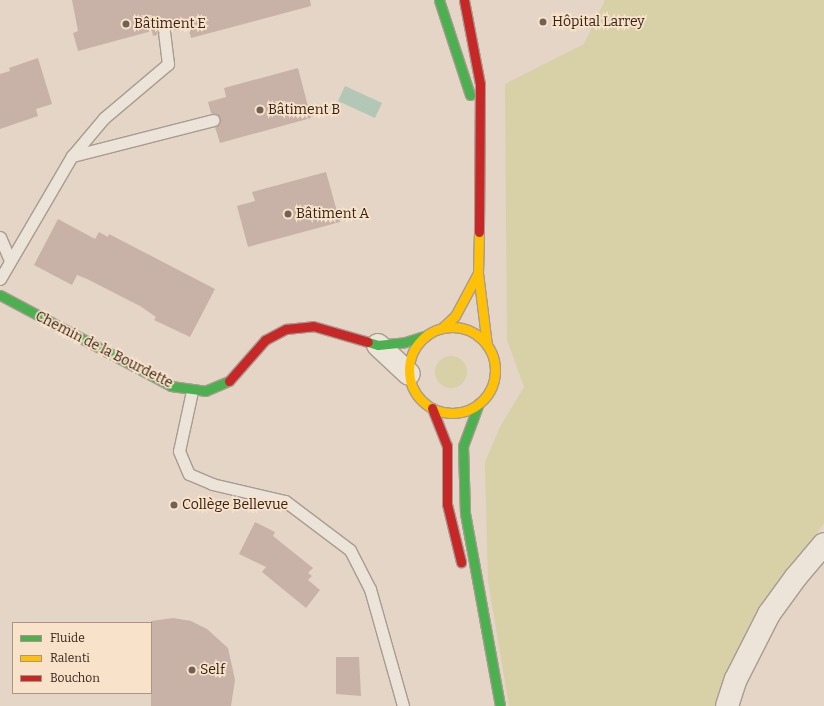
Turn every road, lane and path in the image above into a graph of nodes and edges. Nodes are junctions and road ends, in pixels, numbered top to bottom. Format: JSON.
{"nodes":[{"id":1,"x":439,"y":0,"type":"edge"},
{"id":2,"x":464,"y":0,"type":"edge"},
{"id":3,"x":164,"y":33,"type":"dead end"},
{"id":4,"x":213,"y":120,"type":"dead end"},
{"id":5,"x":480,"y":129,"type":"junction"},
{"id":6,"x":72,"y":156,"type":"junction"},
{"id":7,"x":0,"y":237,"type":"edge"},
{"id":8,"x":10,"y":260,"type":"junction"},
{"id":9,"x":478,"y":273,"type":"junction"},
{"id":10,"x":0,"y":279,"type":"edge"},
{"id":11,"x":0,"y":295,"type":"edge"},
{"id":12,"x":443,"y":328,"type":"junction"},
{"id":13,"x":425,"y":336,"type":"junction"},
{"id":14,"x":378,"y":345,"type":"junction"},
{"id":15,"x":487,"y":345,"type":"junction"},
{"id":16,"x":409,"y":374,"type":"junction"},
{"id":17,"x":192,"y":391,"type":"junction"},
{"id":18,"x":480,"y":403,"type":"junction"},
{"id":19,"x":432,"y":408,"type":"junction"},
{"id":20,"x":824,"y":544,"type":"edge"},
{"id":21,"x":483,"y":619,"type":"junction"},
{"id":22,"x":403,"y":706,"type":"edge"},
{"id":23,"x":500,"y":706,"type":"edge"},
{"id":24,"x":727,"y":706,"type":"edge"}],
"edges":[{"from":1,"to":5,"type":"street"},
{"from":2,"to":5,"type":"street"},
{"from":3,"to":6,"type":"lane"},
{"from":4,"to":6,"type":"lane"},
{"from":5,"to":9,"type":"street"},
{"from":6,"to":8,"type":"lane"},
{"from":7,"to":8,"type":"lane"},
{"from":8,"to":10,"type":"lane"},
{"from":9,"to":12,"type":"street"},
{"from":9,"to":15,"type":"street"},
{"from":11,"to":17,"type":"street","name":"Chemin de la Bourdette"},
{"from":12,"to":13,"type":"street"},
{"from":12,"to":15,"type":"street"},
{"from":13,"to":14,"type":"street","name":"Chemin de la Bourdette"},
{"from":13,"to":16,"type":"street"},
{"from":14,"to":16,"type":"street","name":"Chemin de la Bourdette"},
{"from":14,"to":17,"type":"street","name":"Chemin de la Bourdette"},
{"from":15,"to":18,"type":"street"},
{"from":16,"to":19,"type":"street"},
{"from":17,"to":22,"type":"lane"},
{"from":18,"to":19,"type":"street"},
{"from":18,"to":21,"type":"street"},
{"from":19,"to":21,"type":"street"},
{"from":20,"to":24,"type":"street"},
{"from":21,"to":23,"type":"street"}]}
